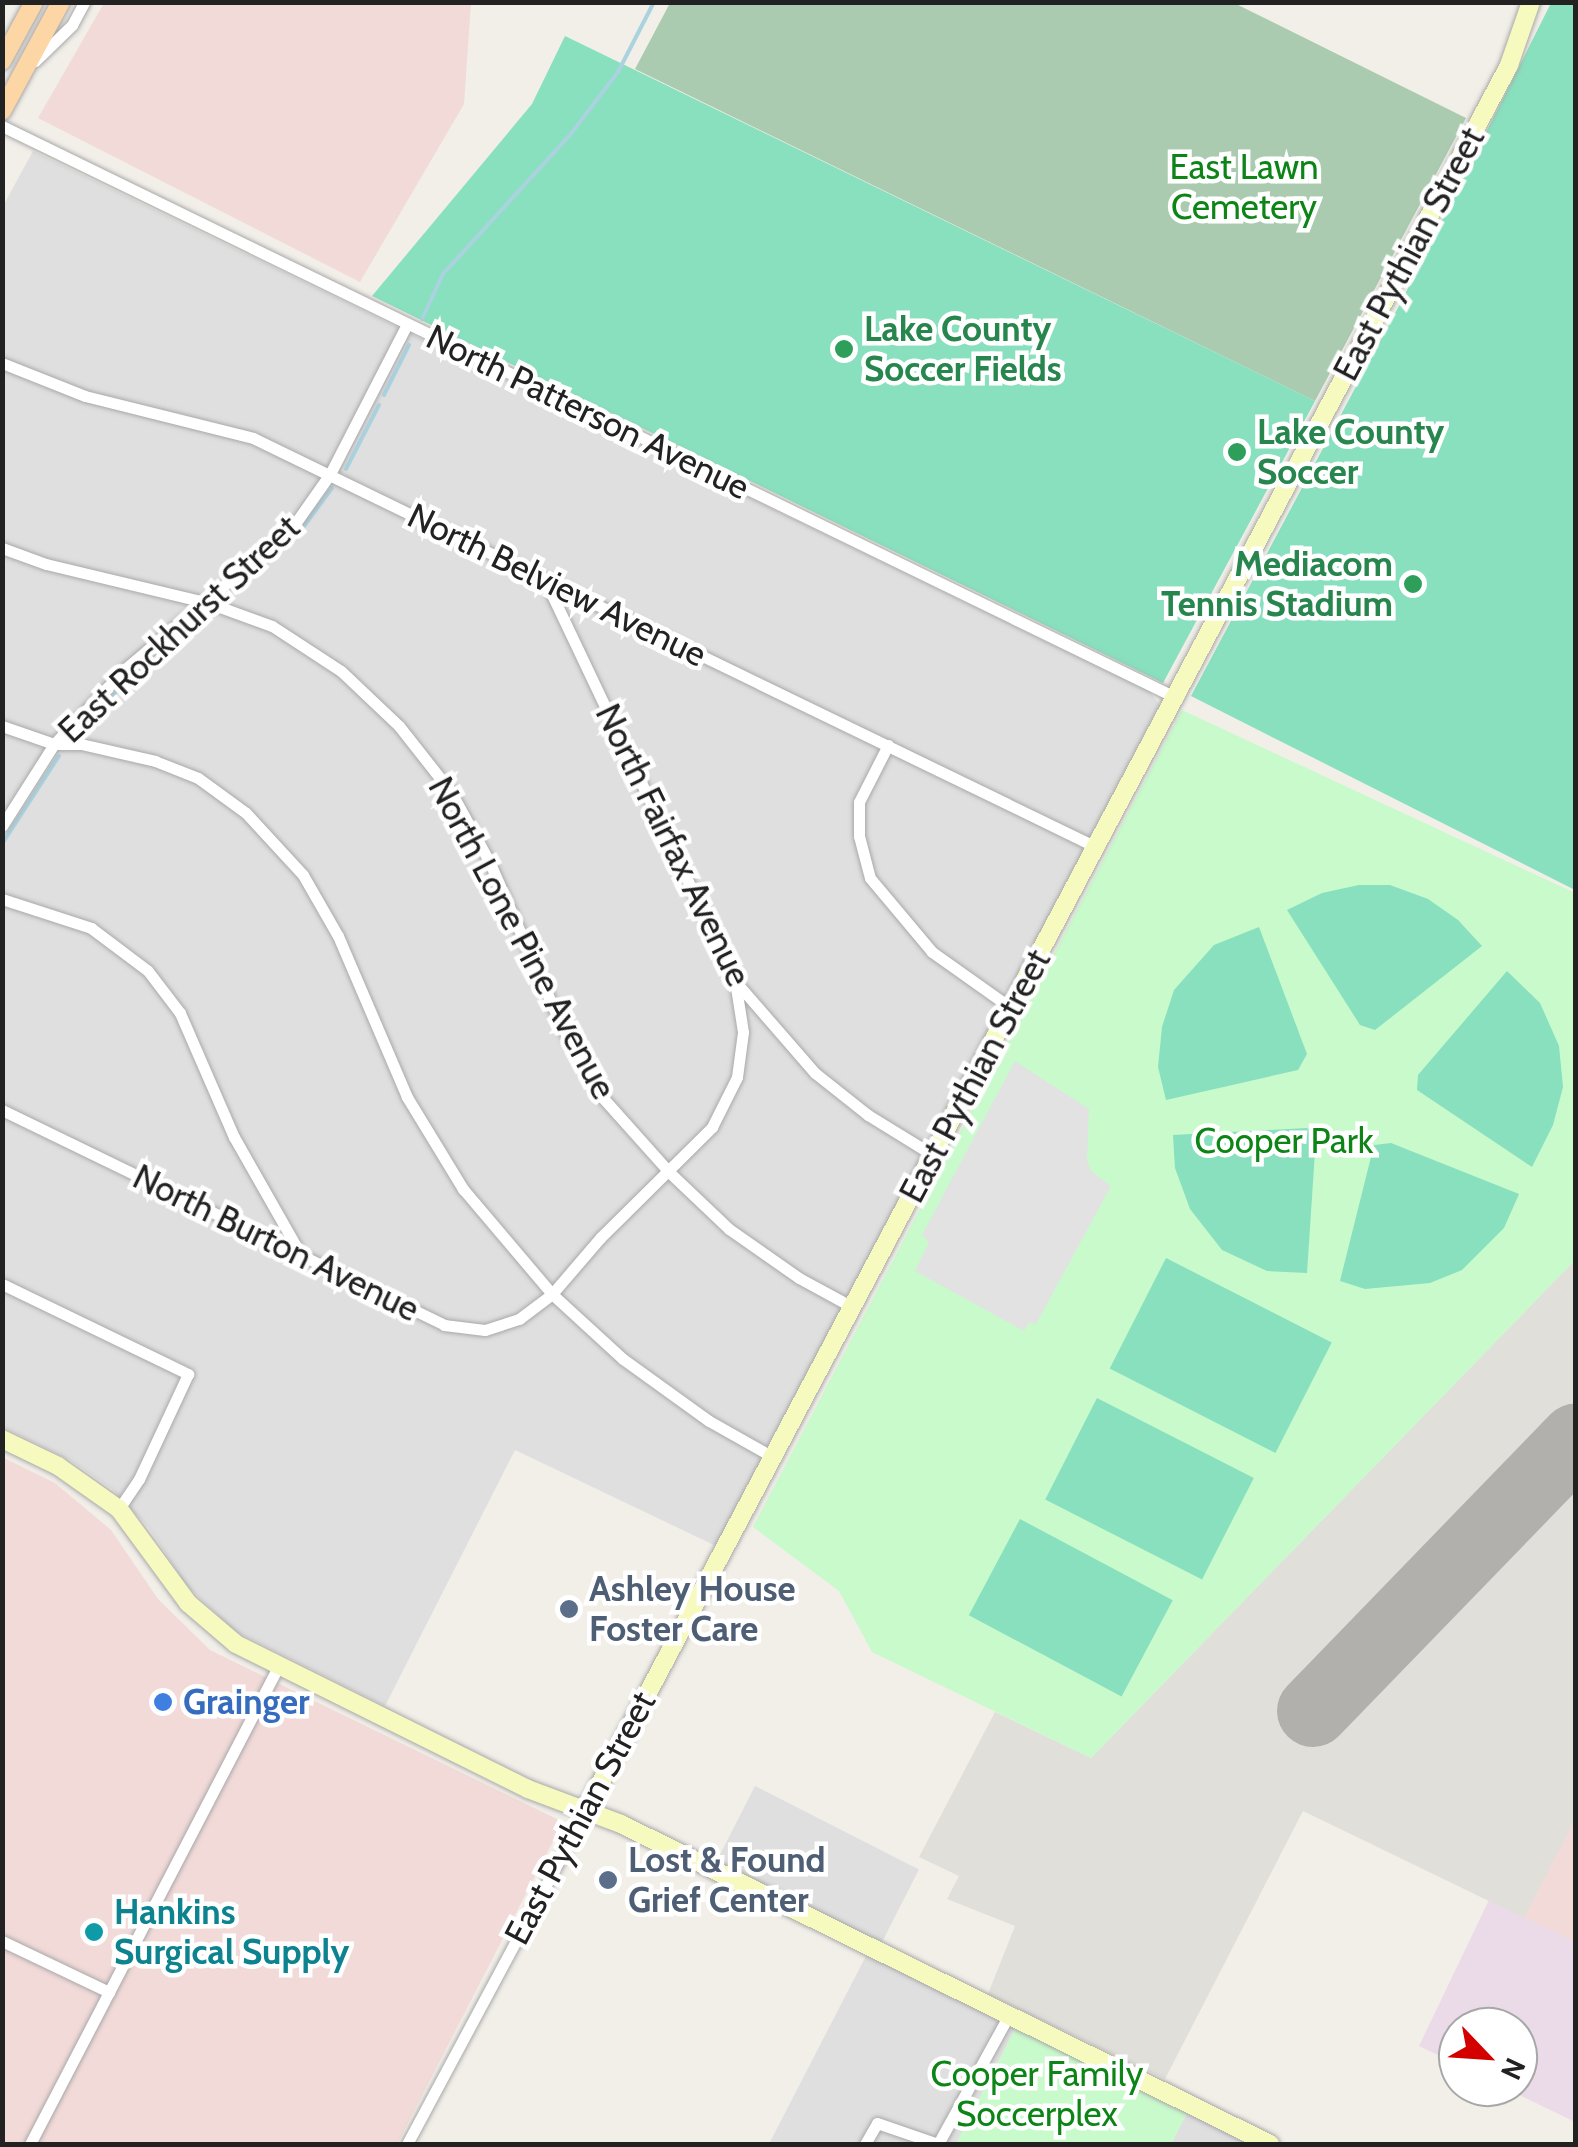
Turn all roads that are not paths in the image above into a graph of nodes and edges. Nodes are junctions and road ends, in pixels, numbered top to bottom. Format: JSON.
{"nodes":[{"id":1,"x":34,"y":2,"type":"edge"},
{"id":2,"x":61,"y":2,"type":"edge"},
{"id":3,"x":84,"y":2,"type":"edge"},
{"id":4,"x":1531,"y":2,"type":"edge"},
{"id":5,"x":2,"y":61,"type":"edge"},
{"id":6,"x":24,"y":71,"type":"junction"},
{"id":7,"x":2,"y":111,"type":"edge"},
{"id":8,"x":2,"y":126,"type":"edge"},
{"id":9,"x":408,"y":324,"type":"junction"},
{"id":10,"x":2,"y":363,"type":"edge"},
{"id":11,"x":330,"y":474,"type":"junction"},
{"id":12,"x":2,"y":548,"type":"edge"},
{"id":13,"x":546,"y":580,"type":"junction"},
{"id":14,"x":210,"y":603,"type":"junction"},
{"id":15,"x":1174,"y":697,"type":"junction"},
{"id":16,"x":2,"y":726,"type":"edge"},
{"id":17,"x":54,"y":744,"type":"junction"},
{"id":18,"x":888,"y":746,"type":"junction"},
{"id":19,"x":2,"y":826,"type":"edge"},
{"id":20,"x":1096,"y":846,"type":"junction"},
{"id":21,"x":2,"y":899,"type":"edge"},
{"id":22,"x":735,"y":982,"type":"junction"},
{"id":23,"x":1010,"y":1008,"type":"junction"},
{"id":24,"x":763,"y":1016,"type":"junction"},
{"id":25,"x":744,"y":1032,"type":"junction"},
{"id":26,"x":2,"y":1110,"type":"edge"},
{"id":27,"x":933,"y":1154,"type":"junction"},
{"id":28,"x":670,"y":1173,"type":"junction"},
{"id":29,"x":279,"y":1216,"type":"junction"},
{"id":30,"x":263,"y":1235,"type":"junction"},
{"id":31,"x":300,"y":1253,"type":"junction"},
{"id":32,"x":2,"y":1284,"type":"edge"},
{"id":33,"x":552,"y":1294,"type":"junction"},
{"id":34,"x":854,"y":1308,"type":"junction"},
{"id":35,"x":2,"y":1439,"type":"edge"},
{"id":36,"x":773,"y":1457,"type":"junction"},
{"id":37,"x":119,"y":1509,"type":"junction"},
{"id":38,"x":278,"y":1666,"type":"junction"},
{"id":39,"x":586,"y":1810,"type":"junction"},
{"id":40,"x":2,"y":1940,"type":"edge"},
{"id":41,"x":108,"y":1992,"type":"junction"},
{"id":42,"x":1009,"y":2015,"type":"junction"},
{"id":43,"x":1236,"y":2137,"type":"edge"},
{"id":44,"x":30,"y":2144,"type":"edge"},
{"id":45,"x":408,"y":2144,"type":"edge"},
{"id":46,"x":866,"y":2144,"type":"edge"},
{"id":47,"x":938,"y":2144,"type":"edge"},
{"id":48,"x":1270,"y":2144,"type":"edge"}],
"edges":[{"from":1,"to":5,"type":"main road"},
{"from":2,"to":6,"type":"main road"},
{"from":3,"to":6,"type":"street"},
{"from":4,"to":15,"type":"street","name":"East Pythian Street"},
{"from":6,"to":7,"type":"main road"},
{"from":8,"to":9,"type":"street","name":"North Patterson Avenue"},
{"from":9,"to":11,"type":"street","name":"East Rockhurst Street"},
{"from":9,"to":15,"type":"street","name":"North Patterson Avenue"},
{"from":10,"to":11,"type":"street","name":"North Belview Avenue"},
{"from":11,"to":13,"type":"street","name":"North Belview Avenue"},
{"from":11,"to":14,"type":"street","name":"East Rockhurst Street"},
{"from":12,"to":14,"type":"street","name":"North Lone Pine Avenue"},
{"from":13,"to":18,"type":"street","name":"North Belview Avenue"},
{"from":13,"to":22,"type":"street","name":"North Fairfax Avenue"},
{"from":14,"to":17,"type":"street","name":"East Rockhurst Street"},
{"from":14,"to":28,"type":"street","name":"North Lone Pine Avenue"},
{"from":15,"to":20,"type":"street","name":"East Pythian Street"},
{"from":16,"to":17,"type":"street"},
{"from":17,"to":19,"type":"street","name":"East Rockhurst Street"},
{"from":17,"to":33,"type":"street"},
{"from":18,"to":20,"type":"street","name":"North Belview Avenue"},
{"from":18,"to":23,"type":"street"},
{"from":20,"to":23,"type":"street","name":"East Pythian Street"},
{"from":21,"to":29,"type":"street"},
{"from":22,"to":24,"type":"street","name":"North Fairfax Avenue"},
{"from":22,"to":25,"type":"street"},
{"from":23,"to":27,"type":"street","name":"East Pythian Street"},
{"from":24,"to":25,"type":"street"},
{"from":24,"to":27,"type":"street","name":"North Fairfax Avenue"},
{"from":25,"to":28,"type":"street","name":"North Burton Avenue"},
{"from":26,"to":30,"type":"street","name":"North Burton Avenue"},
{"from":27,"to":34,"type":"street","name":"East Pythian Street"},
{"from":28,"to":33,"type":"street","name":"North Burton Avenue"},
{"from":28,"to":34,"type":"street","name":"North Lone Pine Avenue"},
{"from":29,"to":30,"type":"street"},
{"from":29,"to":31,"type":"street"},
{"from":30,"to":31,"type":"street","name":"North Burton Avenue"},
{"from":31,"to":33,"type":"street","name":"North Burton Avenue"},
{"from":32,"to":37,"type":"street"},
{"from":33,"to":36,"type":"street"},
{"from":34,"to":36,"type":"street","name":"East Pythian Street"},
{"from":35,"to":37,"type":"street"},
{"from":36,"to":39,"type":"street","name":"East Pythian Street"},
{"from":37,"to":38,"type":"street"},
{"from":38,"to":39,"type":"street"},
{"from":38,"to":41,"type":"street"},
{"from":39,"to":42,"type":"street"},
{"from":39,"to":45,"type":"street","name":"East Pythian Street"},
{"from":40,"to":41,"type":"street"},
{"from":41,"to":44,"type":"street"},
{"from":42,"to":43,"type":"street"},
{"from":42,"to":47,"type":"street"},
{"from":43,"to":48,"type":"street"},
{"from":46,"to":47,"type":"street"}]}
